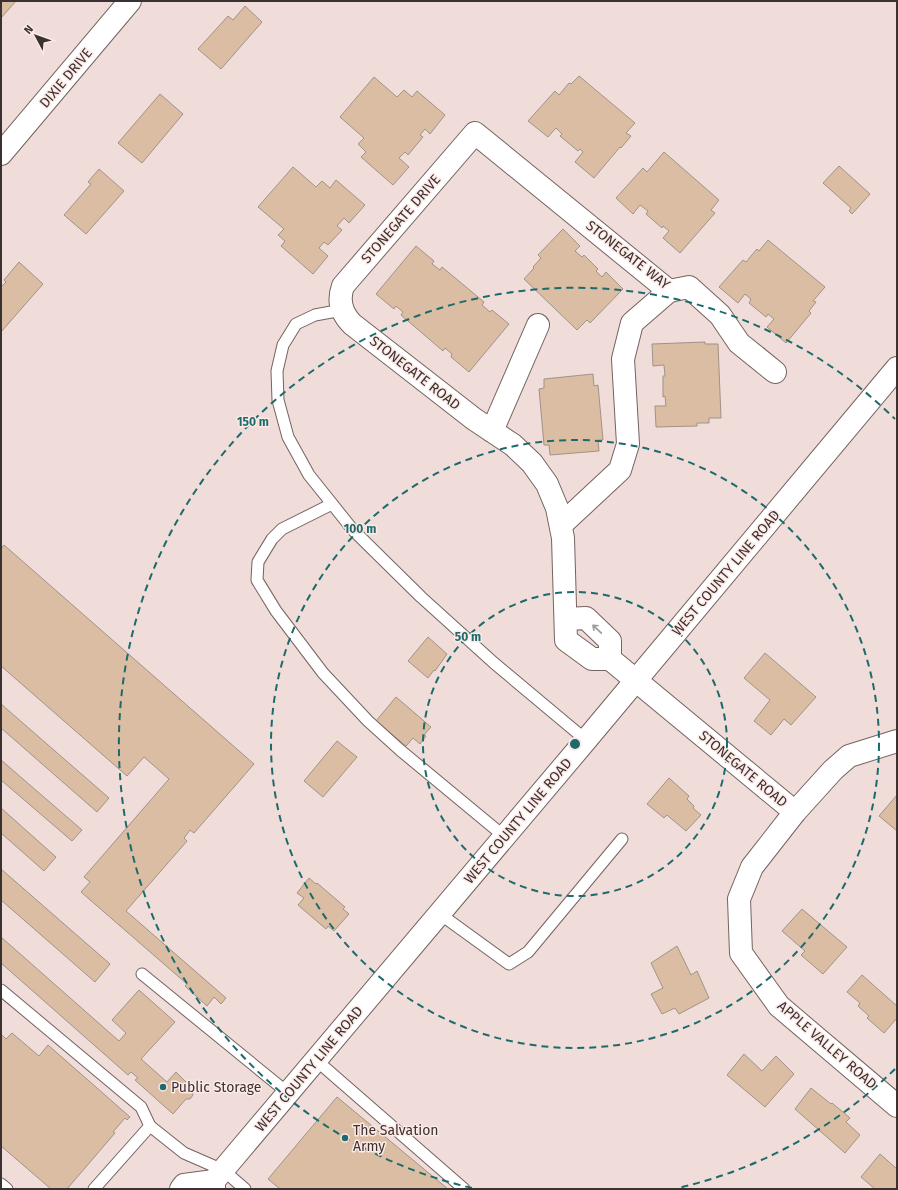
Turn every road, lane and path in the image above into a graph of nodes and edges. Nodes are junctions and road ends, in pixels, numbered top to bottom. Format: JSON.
{"nodes":[{"id":1,"x":130,"y":1,"type":"edge"},
{"id":2,"x":475,"y":133,"type":"joint"},
{"id":3,"x":1,"y":154,"type":"edge"},
{"id":4,"x":669,"y":291,"type":"junction"},
{"id":5,"x":342,"y":310,"type":"junction"},
{"id":6,"x":538,"y":325,"type":"dead end"},
{"id":7,"x":897,"y":368,"type":"edge"},
{"id":8,"x":775,"y":372,"type":"dead end"},
{"id":9,"x":492,"y":431,"type":"junction"},
{"id":10,"x":332,"y":504,"type":"junction"},
{"id":11,"x":561,"y":525,"type":"junction"},
{"id":12,"x":636,"y":680,"type":"junction"},
{"id":13,"x":586,"y":740,"type":"junction"},
{"id":14,"x":897,"y":741,"type":"edge"},
{"id":15,"x":795,"y":812,"type":"junction"},
{"id":16,"x":505,"y":837,"type":"junction"},
{"id":17,"x":622,"y":839,"type":"dead end"},
{"id":18,"x":440,"y":914,"type":"junction"},
{"id":19,"x":142,"y":974,"type":"dead end"},
{"id":20,"x":1,"y":990,"type":"edge"},
{"id":21,"x":316,"y":1060,"type":"junction"},
{"id":22,"x":288,"y":1093,"type":"junction"},
{"id":23,"x":897,"y":1106,"type":"edge"},
{"id":24,"x":150,"y":1126,"type":"junction"},
{"id":25,"x":217,"y":1180,"type":"edge"},
{"id":26,"x":1,"y":1184,"type":"edge"},
{"id":27,"x":7,"y":1189,"type":"edge"},
{"id":28,"x":94,"y":1189,"type":"edge"},
{"id":29,"x":181,"y":1189,"type":"edge"},
{"id":30,"x":245,"y":1189,"type":"edge"},
{"id":31,"x":464,"y":1189,"type":"edge"}],
"edges":[{"from":1,"to":3,"type":"street","name":"DIXIE DRIVE"},
{"from":2,"to":4,"type":"street","name":"STONEGATE WAY"},
{"from":2,"to":5,"type":"street","name":"STONEGATE DRIVE"},
{"from":4,"to":8,"type":"street","name":"STONEGATE WAY"},
{"from":4,"to":11,"type":"street"},
{"from":5,"to":9,"type":"street","name":"STONEGATE ROAD"},
{"from":5,"to":10,"type":"lane"},
{"from":6,"to":9,"type":"street"},
{"from":7,"to":12,"type":"street","name":"WEST COUNTY LINE ROAD"},
{"from":9,"to":11,"type":"street","name":"STONEGATE ROAD"},
{"from":10,"to":13,"type":"lane"},
{"from":10,"to":16,"type":"lane"},
{"from":11,"to":12,"type":"street","name":"STONEGATE ROAD"},
{"from":12,"to":13,"type":"street","name":"WEST COUNTY LINE ROAD"},
{"from":12,"to":15,"type":"street","name":"STONEGATE ROAD"},
{"from":13,"to":16,"type":"street","name":"WEST COUNTY LINE ROAD"},
{"from":14,"to":15,"type":"street","name":"STONEGATE ROAD"},
{"from":15,"to":23,"type":"street","name":"APPLE VALLEY ROAD"},
{"from":16,"to":18,"type":"street","name":"WEST COUNTY LINE ROAD"},
{"from":17,"to":18,"type":"lane"},
{"from":18,"to":21,"type":"street","name":"WEST COUNTY LINE ROAD"},
{"from":19,"to":22,"type":"lane"},
{"from":20,"to":24,"type":"lane"},
{"from":21,"to":22,"type":"street","name":"WEST COUNTY LINE ROAD"},
{"from":21,"to":31,"type":"lane"},
{"from":22,"to":25,"type":"street","name":"WEST COUNTY LINE ROAD"},
{"from":24,"to":25,"type":"lane"},
{"from":24,"to":28,"type":"lane"},
{"from":25,"to":29,"type":"street"},
{"from":25,"to":30,"type":"lane"},
{"from":26,"to":27,"type":"lane"}]}
